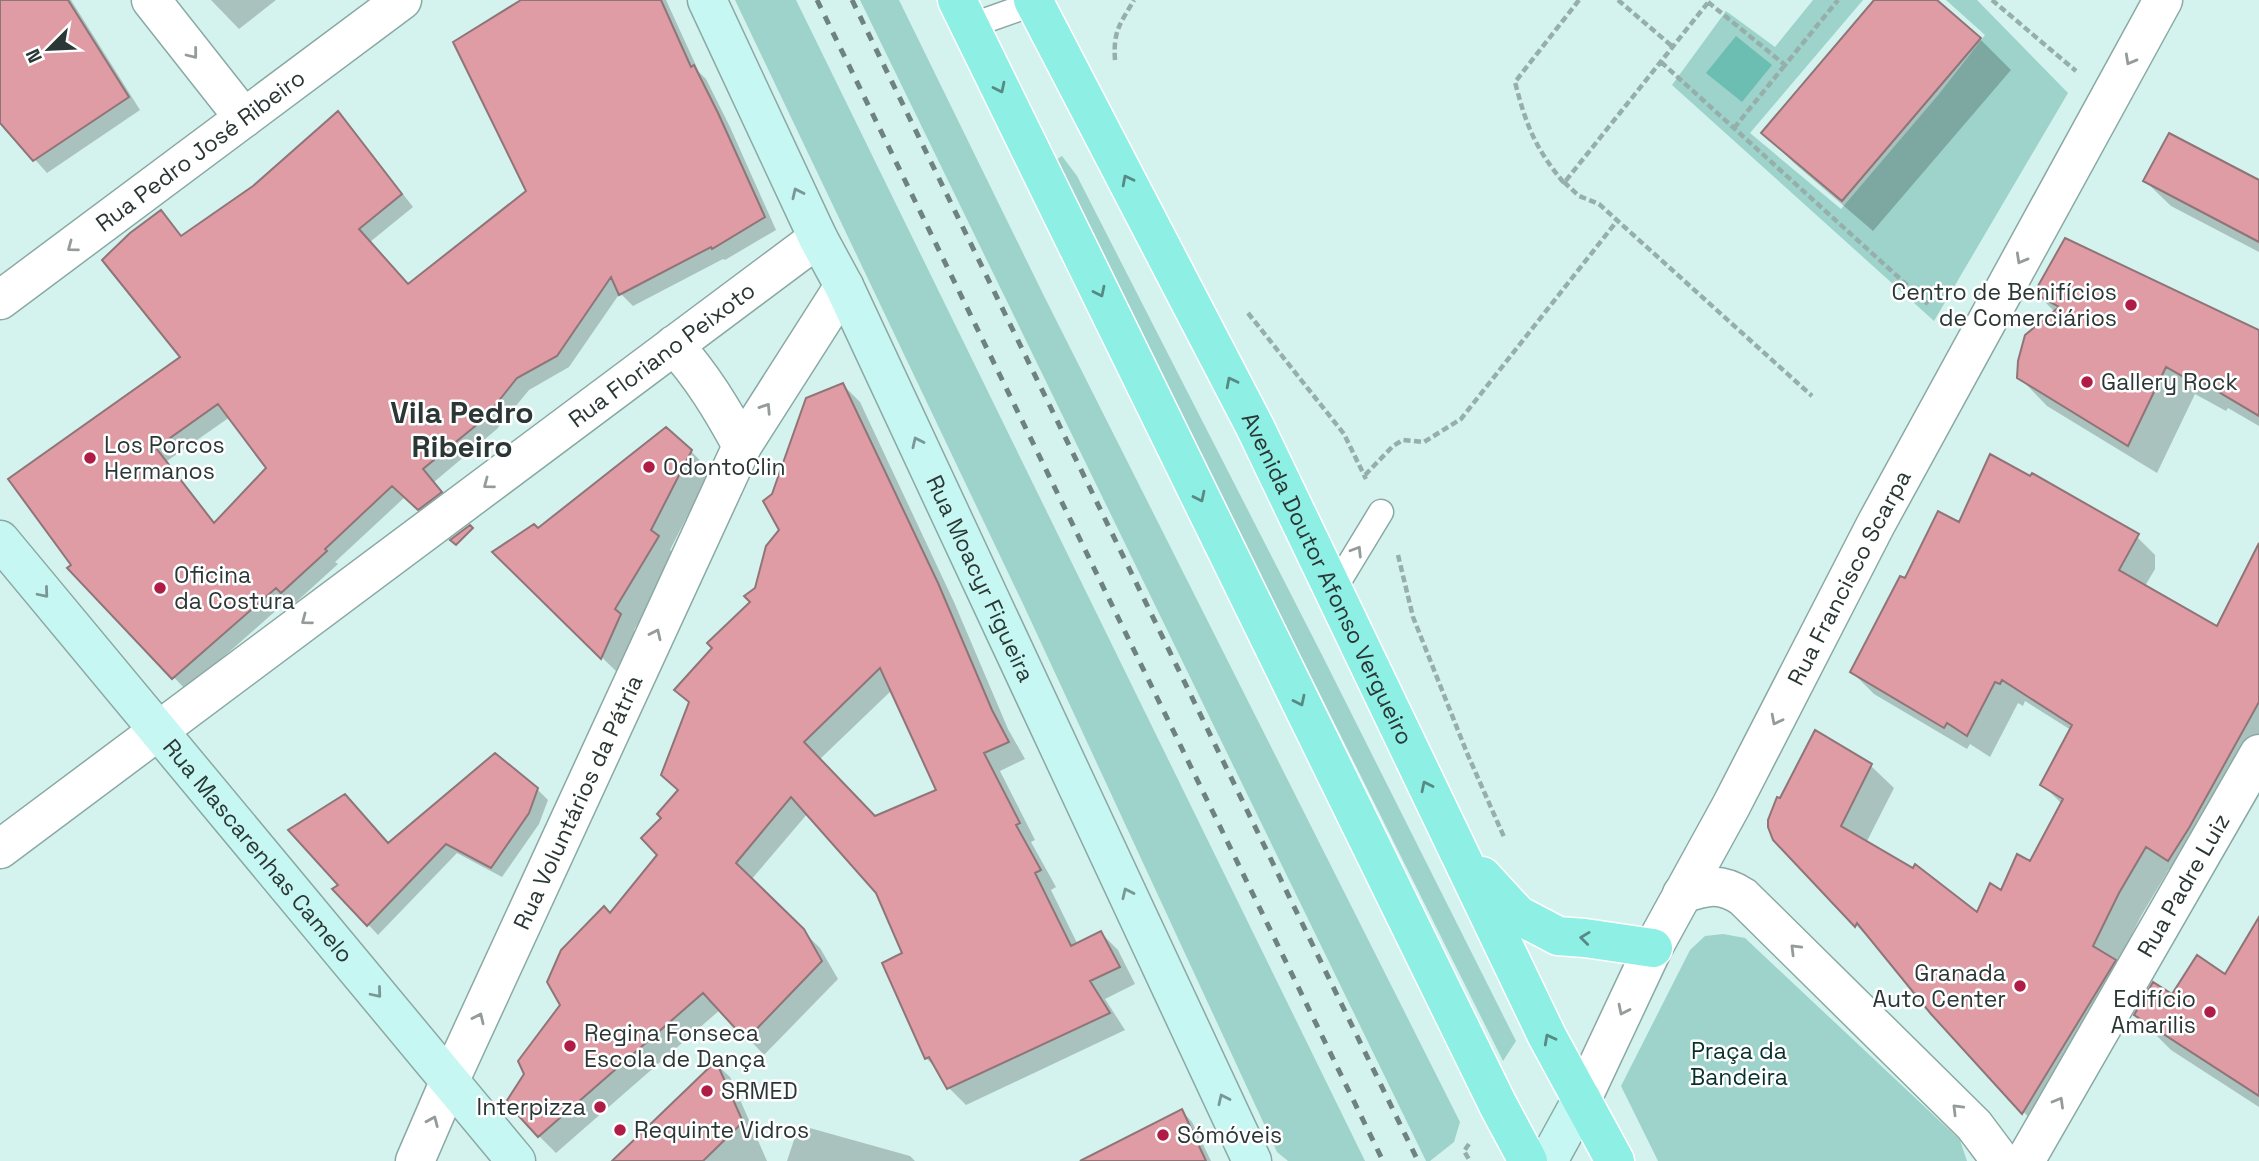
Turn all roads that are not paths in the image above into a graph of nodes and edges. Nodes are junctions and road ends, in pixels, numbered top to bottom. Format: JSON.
{"nodes":[{"id":1,"x":151,"y":0,"type":"edge"},
{"id":2,"x":401,"y":0,"type":"edge"},
{"id":3,"x":708,"y":0,"type":"edge"},
{"id":4,"x":2163,"y":0,"type":"edge"},
{"id":5,"x":1035,"y":1,"type":"edge"},
{"id":6,"x":964,"y":13,"type":"edge"},
{"id":7,"x":244,"y":118,"type":"junction"},
{"id":8,"x":818,"y":238,"type":"junction"},
{"id":9,"x":844,"y":286,"type":"junction"},
{"id":10,"x":0,"y":300,"type":"edge"},
{"id":11,"x":674,"y":345,"type":"junction"},
{"id":12,"x":742,"y":446,"type":"junction"},
{"id":13,"x":1381,"y":512,"type":"dead end"},
{"id":14,"x":0,"y":540,"type":"edge"},
{"id":15,"x":1333,"y":591,"type":"junction"},
{"id":16,"x":159,"y":731,"type":"junction"},
{"id":17,"x":2259,"y":754,"type":"edge"},
{"id":18,"x":1455,"y":848,"type":"junction"},
{"id":19,"x":0,"y":849,"type":"edge"},
{"id":20,"x":1682,"y":894,"type":"junction"},
{"id":21,"x":1653,"y":948,"type":"junction"},
{"id":22,"x":450,"y":1080,"type":"junction"},
{"id":23,"x":1582,"y":1099,"type":"junction"},
{"id":24,"x":415,"y":1161,"type":"edge"},
{"id":25,"x":516,"y":1161,"type":"edge"},
{"id":26,"x":1252,"y":1161,"type":"edge"},
{"id":27,"x":1528,"y":1161,"type":"edge"},
{"id":28,"x":1548,"y":1161,"type":"edge"},
{"id":29,"x":1615,"y":1161,"type":"edge"},
{"id":30,"x":2001,"y":1161,"type":"edge"},
{"id":31,"x":2025,"y":1161,"type":"edge"}],
"edges":[{"from":1,"to":7,"type":"street","one_way":true},
{"from":2,"to":7,"type":"street","name":"Rua Pedro José Ribeiro"},
{"from":8,"to":3,"type":"main road","name":"Rua Moacyr Figueira","one_way":true},
{"from":4,"to":20,"type":"street","name":"Rua Francisco Scarpa","one_way":true},
{"from":5,"to":6,"type":"lane"},
{"from":15,"to":5,"type":"main road","name":"Avenida Doutor Afonso Vergueiro","one_way":true},
{"from":6,"to":27,"type":"main road","one_way":true},
{"from":7,"to":10,"type":"street","name":"Rua Pedro José Ribeiro","one_way":true},
{"from":8,"to":9,"type":"main road","name":"Rua Moacyr Figueira"},
{"from":8,"to":11,"type":"street","name":"Rua Floriano Peixoto"},
{"from":12,"to":9,"type":"street","name":"Rua Voluntários da Pátria","one_way":true},
{"from":26,"to":9,"type":"main road","name":"Rua Moacyr Figueira","one_way":true},
{"from":11,"to":12,"type":"street"},
{"from":11,"to":16,"type":"street","name":"Rua Floriano Peixoto","one_way":true},
{"from":22,"to":12,"type":"street","name":"Rua Voluntários da Pátria","one_way":true},
{"from":15,"to":13,"type":"lane","one_way":true},
{"from":14,"to":16,"type":"main road","name":"Rua Mascarenhas Camelo","one_way":true},
{"from":18,"to":15,"type":"main road","name":"Avenida Doutor Afonso Vergueiro","one_way":true},
{"from":16,"to":19,"type":"street","name":"Rua Floriano Peixoto"},
{"from":16,"to":22,"type":"main road","name":"Rua Mascarenhas Camelo","one_way":true},
{"from":31,"to":17,"type":"street","name":"Rua Padre Luiz","one_way":true},
{"from":21,"to":18,"type":"main road","one_way":true},
{"from":23,"to":18,"type":"main road","name":"Avenida Doutor Afonso Vergueiro","one_way":true},
{"from":20,"to":21,"type":"street","name":"Rua Francisco Scarpa"},
{"from":30,"to":20,"type":"street","one_way":true},
{"from":21,"to":23,"type":"street","name":"Rua Francisco Scarpa","one_way":true},
{"from":24,"to":22,"type":"street","name":"Rua Voluntários da Pátria","one_way":true},
{"from":22,"to":25,"type":"main road","name":"Rua Mascarenhas Camelo"},
{"from":23,"to":28,"type":"main road","name":"Rua Francisco Scarpa"},
{"from":23,"to":29,"type":"main road","name":"Avenida Doutor Afonso Vergueiro"}]}
